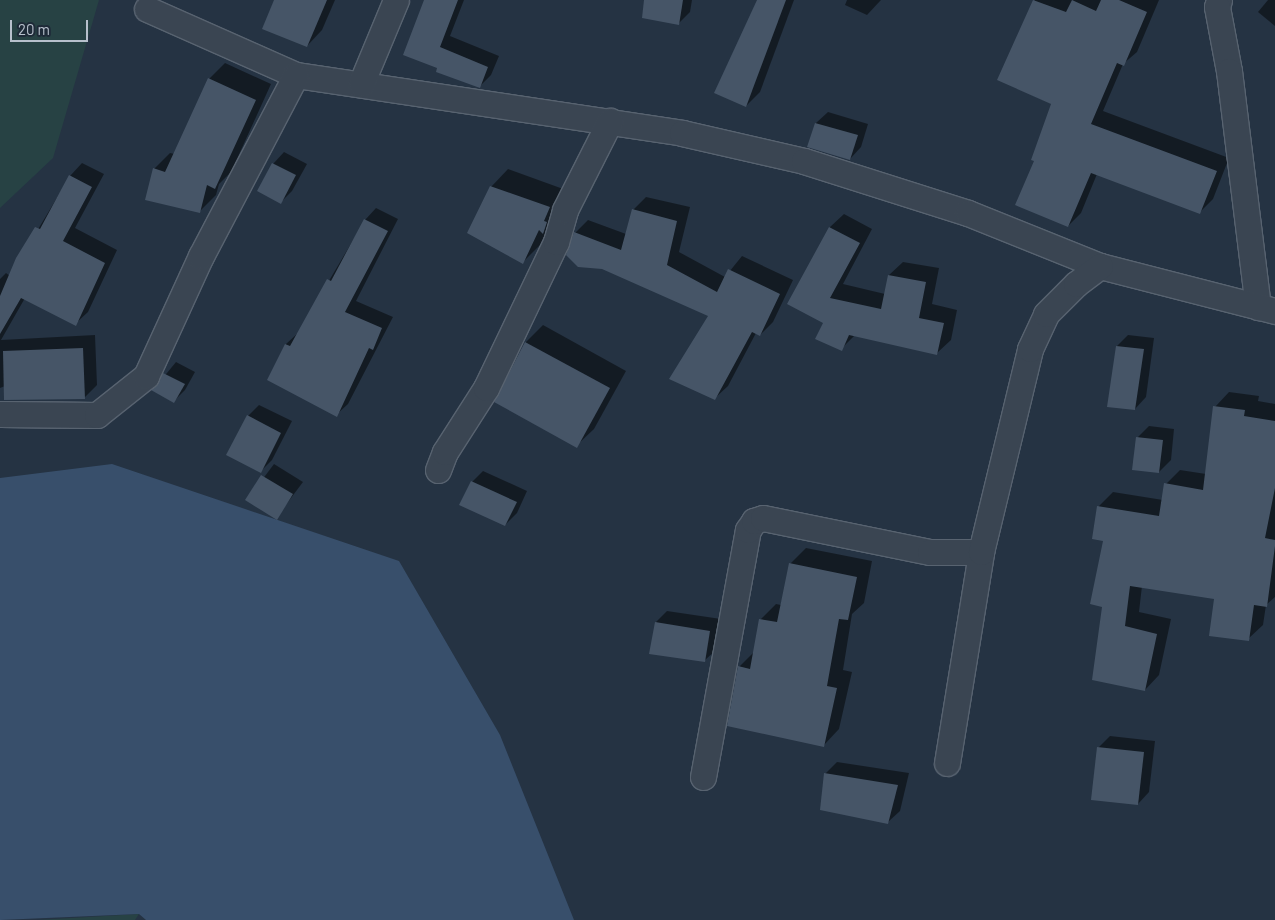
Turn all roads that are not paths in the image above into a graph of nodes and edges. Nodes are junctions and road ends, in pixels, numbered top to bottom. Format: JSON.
{"nodes":[{"id":1,"x":396,"y":0,"type":"edge"},
{"id":2,"x":1212,"y":2,"type":"edge"},
{"id":3,"x":147,"y":9,"type":"dead end"},
{"id":4,"x":296,"y":75,"type":"junction"},
{"id":5,"x":361,"y":84,"type":"junction"},
{"id":6,"x":610,"y":121,"type":"junction"},
{"id":7,"x":1100,"y":266,"type":"junction"},
{"id":8,"x":1266,"y":309,"type":"edge"},
{"id":9,"x":0,"y":414,"type":"edge"},
{"id":10,"x":438,"y":470,"type":"dead end"},
{"id":11,"x":981,"y":552,"type":"junction"},
{"id":12,"x":947,"y":763,"type":"dead end"},
{"id":13,"x":703,"y":777,"type":"dead end"}],
"edges":[{"from":1,"to":5,"type":"street"},
{"from":2,"to":8,"type":"street"},
{"from":3,"to":4,"type":"street"},
{"from":4,"to":5,"type":"street"},
{"from":4,"to":9,"type":"street"},
{"from":5,"to":6,"type":"street"},
{"from":6,"to":7,"type":"street"},
{"from":6,"to":10,"type":"street"},
{"from":7,"to":8,"type":"street"},
{"from":7,"to":11,"type":"street"},
{"from":11,"to":12,"type":"street"},
{"from":11,"to":13,"type":"street"}]}
